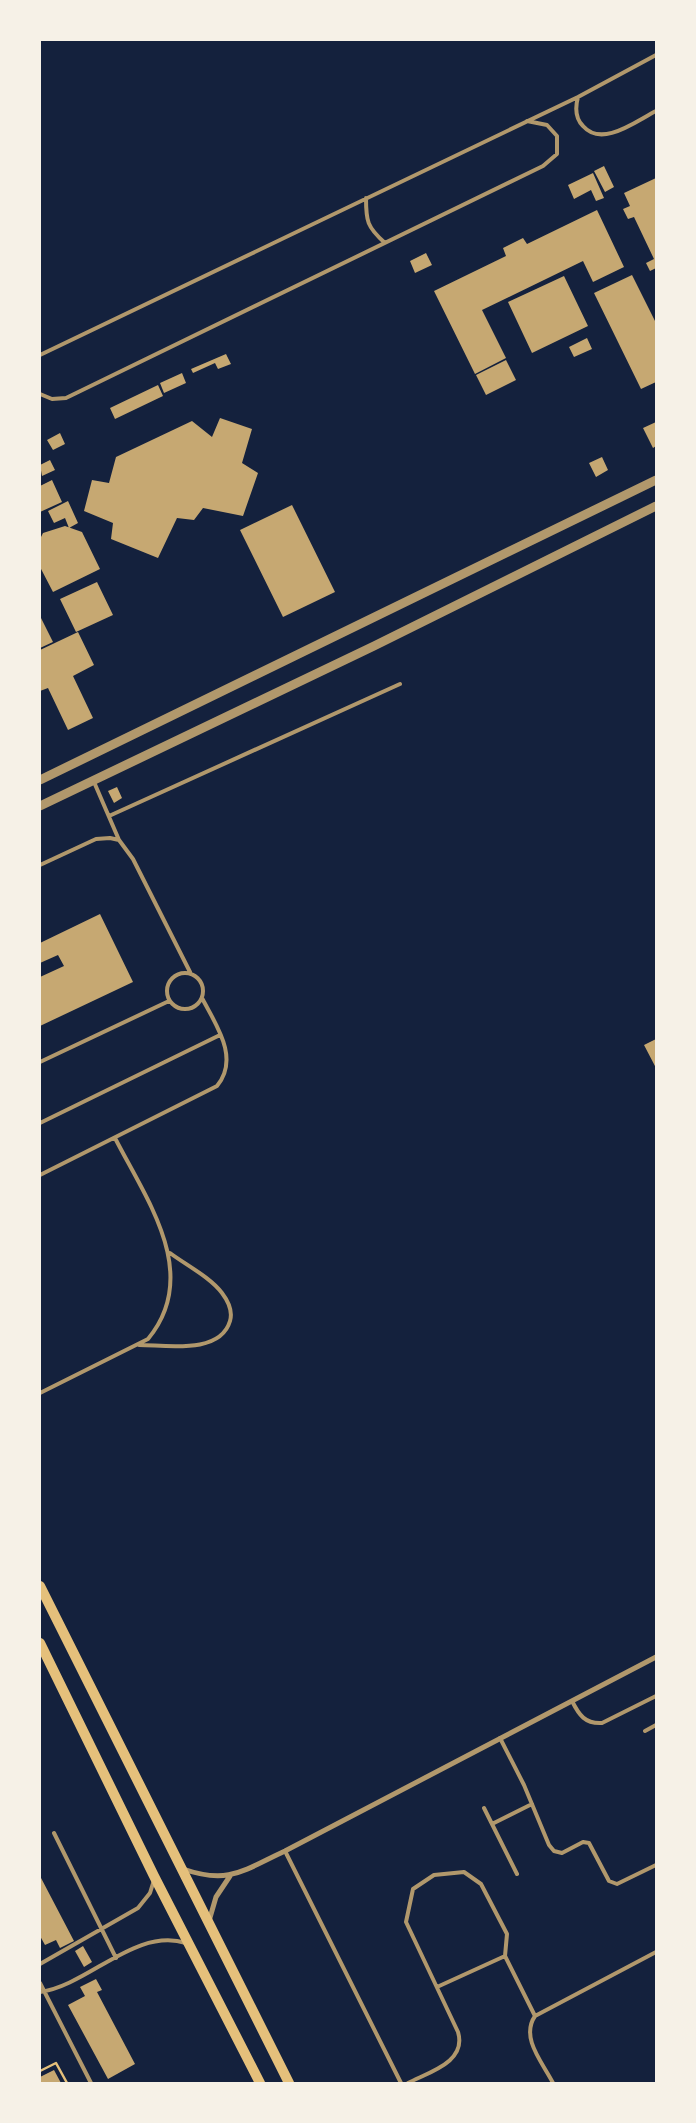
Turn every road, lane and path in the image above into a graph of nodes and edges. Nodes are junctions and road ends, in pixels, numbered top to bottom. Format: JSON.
{"nodes":[{"id":1,"x":656,"y":56,"type":"edge"},
{"id":2,"x":578,"y":96,"type":"junction"},
{"id":3,"x":656,"y":111,"type":"edge"},
{"id":4,"x":525,"y":121,"type":"junction"},
{"id":5,"x":366,"y":198,"type":"junction"},
{"id":6,"x":385,"y":243,"type":"junction"},
{"id":7,"x":40,"y":355,"type":"edge"},
{"id":8,"x":40,"y":394,"type":"edge"},
{"id":9,"x":656,"y":480,"type":"edge"},
{"id":10,"x":656,"y":506,"type":"edge"},
{"id":11,"x":400,"y":684,"type":"dead end"},
{"id":12,"x":40,"y":780,"type":"edge"},
{"id":13,"x":93,"y":780,"type":"junction"},
{"id":14,"x":40,"y":806,"type":"edge"},
{"id":15,"x":109,"y":816,"type":"junction"},
{"id":16,"x":119,"y":840,"type":"junction"},
{"id":17,"x":40,"y":865,"type":"edge"},
{"id":18,"x":190,"y":972,"type":"junction"},
{"id":19,"x":202,"y":998,"type":"junction"},
{"id":20,"x":170,"y":1001,"type":"junction"},
{"id":21,"x":220,"y":1035,"type":"junction"},
{"id":22,"x":40,"y":1062,"type":"edge"},
{"id":23,"x":40,"y":1124,"type":"edge"},
{"id":24,"x":115,"y":1138,"type":"junction"},
{"id":25,"x":40,"y":1175,"type":"edge"},
{"id":26,"x":169,"y":1252,"type":"junction"},
{"id":27,"x":139,"y":1345,"type":"junction"},
{"id":28,"x":42,"y":1394,"type":"edge"},
{"id":29,"x":40,"y":1586,"type":"edge"},
{"id":30,"x":40,"y":1643,"type":"edge"},
{"id":31,"x":656,"y":1657,"type":"edge"},
{"id":32,"x":656,"y":1696,"type":"edge"},
{"id":33,"x":572,"y":1701,"type":"junction"},
{"id":34,"x":656,"y":1725,"type":"edge"},
{"id":35,"x":645,"y":1731,"type":"dead end"},
{"id":36,"x":500,"y":1738,"type":"junction"},
{"id":37,"x":532,"y":1804,"type":"junction"},
{"id":38,"x":484,"y":1808,"type":"dead end"},
{"id":39,"x":492,"y":1824,"type":"junction"},
{"id":40,"x":54,"y":1833,"type":"dead end"},
{"id":41,"x":285,"y":1851,"type":"junction"},
{"id":42,"x":656,"y":1865,"type":"edge"},
{"id":43,"x":183,"y":1868,"type":"junction"},
{"id":44,"x":517,"y":1874,"type":"dead end"},
{"id":45,"x":154,"y":1876,"type":"junction"},
{"id":46,"x":230,"y":1876,"type":"junction"},
{"id":47,"x":209,"y":1921,"type":"junction"},
{"id":48,"x":102,"y":1929,"type":"junction"},
{"id":49,"x":190,"y":1944,"type":"junction"},
{"id":50,"x":656,"y":1952,"type":"edge"},
{"id":51,"x":505,"y":1956,"type":"junction"},
{"id":52,"x":116,"y":1958,"type":"junction"},
{"id":53,"x":40,"y":1964,"type":"edge"},
{"id":54,"x":40,"y":1983,"type":"edge"},
{"id":55,"x":437,"y":1987,"type":"junction"},
{"id":56,"x":42,"y":1992,"type":"edge"},
{"id":57,"x":535,"y":2016,"type":"junction"},
{"id":58,"x":40,"y":2072,"type":"edge"},
{"id":59,"x":67,"y":2083,"type":"edge"},
{"id":60,"x":91,"y":2083,"type":"edge"},
{"id":61,"x":260,"y":2083,"type":"edge"},
{"id":62,"x":289,"y":2083,"type":"edge"},
{"id":63,"x":401,"y":2083,"type":"edge"},
{"id":64,"x":408,"y":2083,"type":"edge"},
{"id":65,"x":553,"y":2083,"type":"edge"}],
"edges":[{"from":1,"to":2,"type":"lane"},
{"from":2,"to":3,"type":"lane"},
{"from":2,"to":4,"type":"lane"},
{"from":4,"to":5,"type":"lane"},
{"from":4,"to":6,"type":"lane"},
{"from":5,"to":6,"type":"lane"},
{"from":5,"to":7,"type":"lane"},
{"from":6,"to":8,"type":"lane"},
{"from":9,"to":12,"type":"street"},
{"from":10,"to":13,"type":"street"},
{"from":11,"to":15,"type":"lane"},
{"from":13,"to":14,"type":"street"},
{"from":13,"to":15,"type":"lane"},
{"from":15,"to":16,"type":"lane"},
{"from":16,"to":17,"type":"lane"},
{"from":16,"to":18,"type":"lane"},
{"from":18,"to":19,"type":"lane"},
{"from":18,"to":20,"type":"lane"},
{"from":19,"to":20,"type":"lane"},
{"from":19,"to":21,"type":"lane"},
{"from":20,"to":22,"type":"lane"},
{"from":21,"to":23,"type":"lane"},
{"from":21,"to":24,"type":"lane"},
{"from":24,"to":25,"type":"lane"},
{"from":24,"to":26,"type":"lane"},
{"from":26,"to":27,"type":"lane"},
{"from":26,"to":27,"type":"lane"},
{"from":27,"to":28,"type":"lane"},
{"from":29,"to":43,"type":"main road"},
{"from":30,"to":45,"type":"main road"},
{"from":31,"to":33,"type":"street"},
{"from":32,"to":33,"type":"lane"},
{"from":33,"to":36,"type":"street"},
{"from":34,"to":35,"type":"lane"},
{"from":36,"to":37,"type":"lane"},
{"from":36,"to":41,"type":"street"},
{"from":37,"to":39,"type":"lane"},
{"from":37,"to":42,"type":"lane"},
{"from":38,"to":39,"type":"lane"},
{"from":39,"to":44,"type":"lane"},
{"from":40,"to":48,"type":"lane"},
{"from":41,"to":46,"type":"street"},
{"from":41,"to":63,"type":"lane"},
{"from":43,"to":46,"type":"street"},
{"from":43,"to":47,"type":"main road"},
{"from":45,"to":48,"type":"lane"},
{"from":45,"to":49,"type":"main road"},
{"from":46,"to":47,"type":"street"},
{"from":47,"to":62,"type":"main road"},
{"from":48,"to":52,"type":"lane"},
{"from":48,"to":53,"type":"lane"},
{"from":49,"to":52,"type":"lane"},
{"from":49,"to":61,"type":"main road"},
{"from":50,"to":57,"type":"lane"},
{"from":51,"to":55,"type":"lane"},
{"from":51,"to":55,"type":"lane"},
{"from":51,"to":57,"type":"lane"},
{"from":52,"to":56,"type":"lane"},
{"from":54,"to":56,"type":"lane"},
{"from":55,"to":64,"type":"lane"},
{"from":56,"to":60,"type":"lane"},
{"from":57,"to":65,"type":"lane"},
{"from":58,"to":59,"type":"path"}]}
